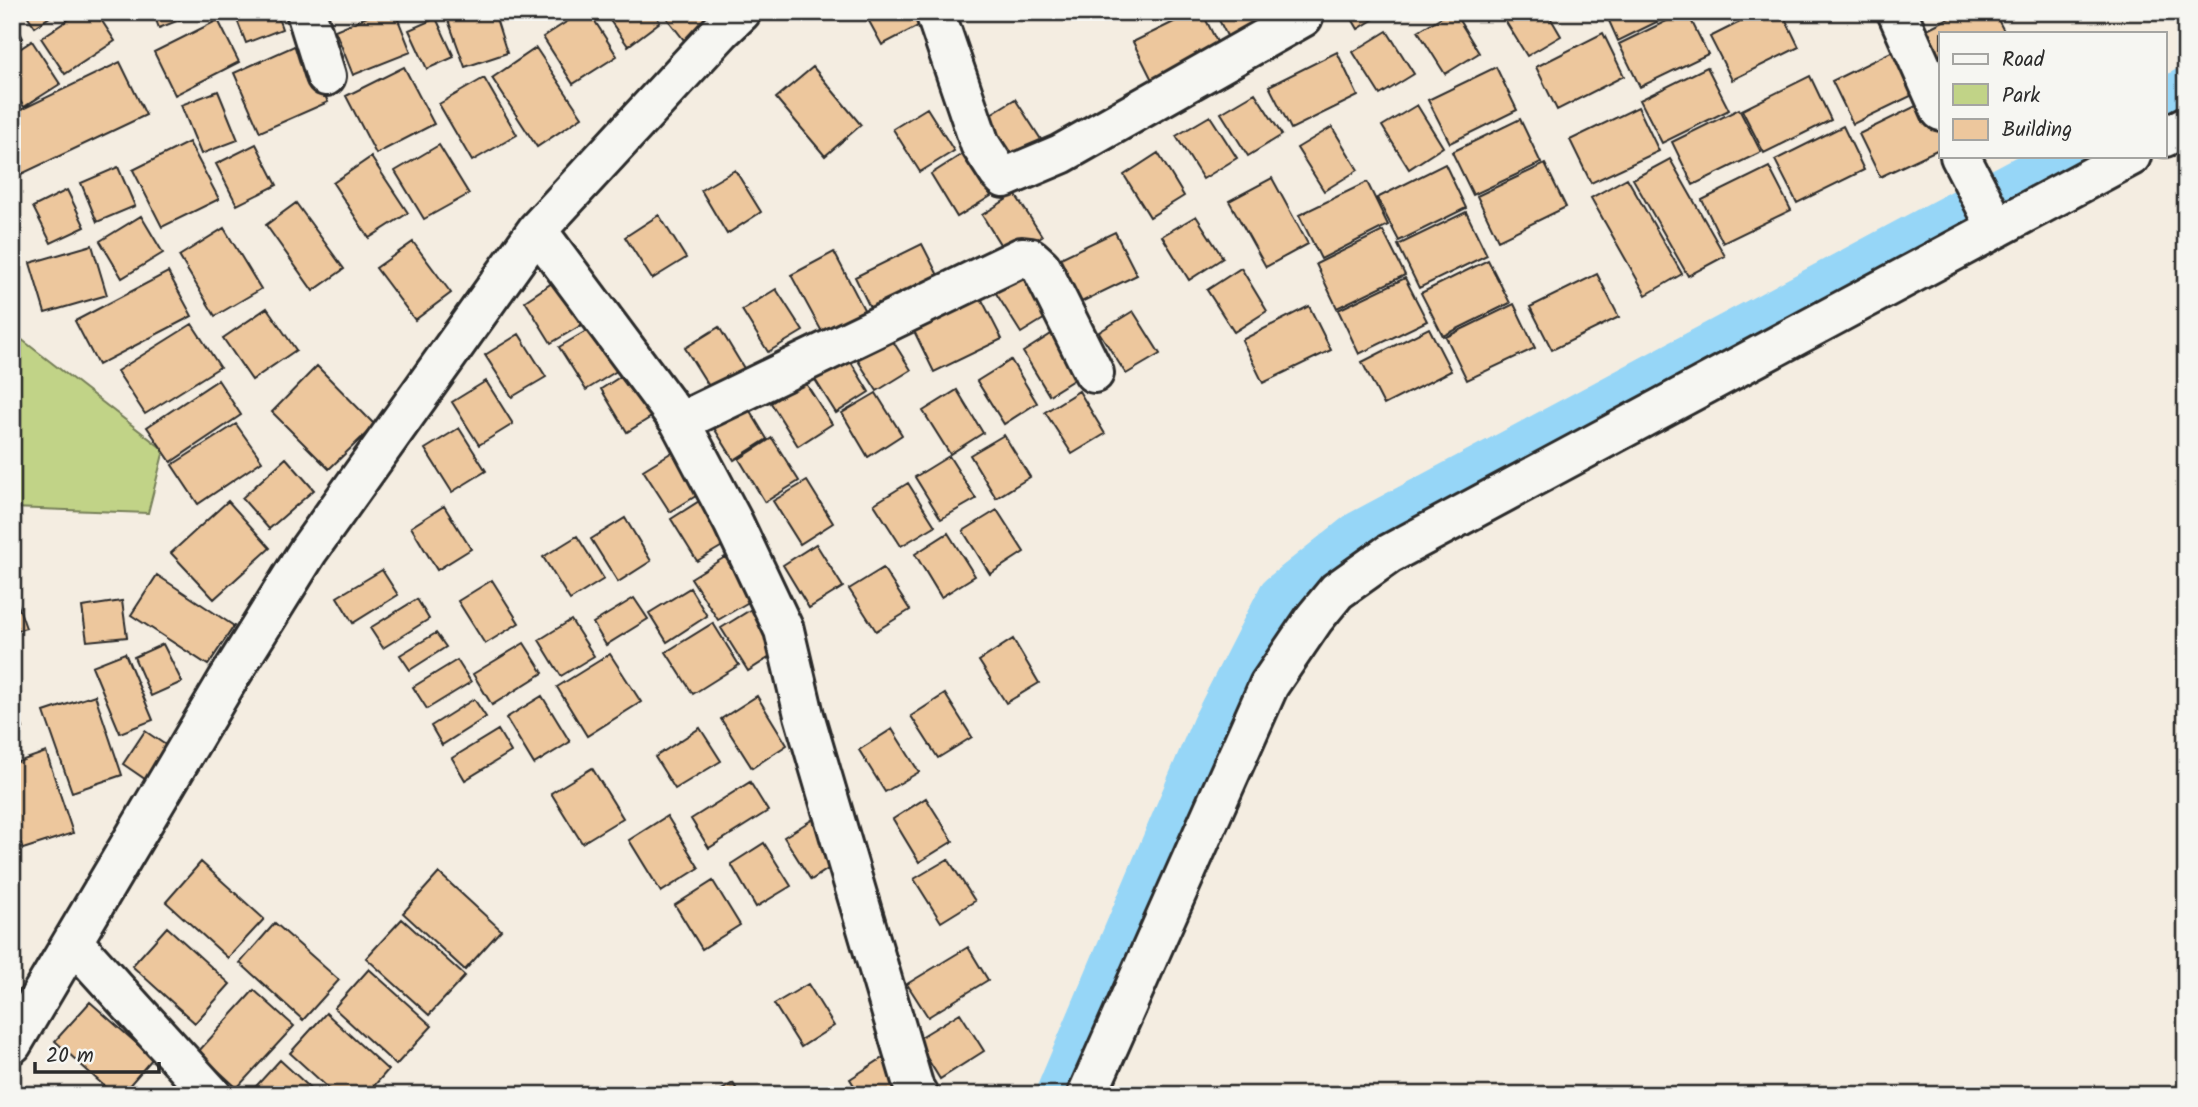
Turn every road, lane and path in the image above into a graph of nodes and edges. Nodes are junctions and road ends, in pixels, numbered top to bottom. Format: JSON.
{"nodes":[{"id":1,"x":306,"y":12,"type":"edge"},
{"id":2,"x":741,"y":12,"type":"edge"},
{"id":3,"x":935,"y":12,"type":"edge"},
{"id":4,"x":1897,"y":12,"type":"edge"},
{"id":5,"x":1303,"y":18,"type":"dead end"},
{"id":6,"x":326,"y":76,"type":"dead end"},
{"id":7,"x":1939,"y":106,"type":"edge"},
{"id":8,"x":2186,"y":126,"type":"edge"},
{"id":9,"x":2166,"y":136,"type":"edge"},
{"id":10,"x":2127,"y":158,"type":"edge"},
{"id":11,"x":1966,"y":167,"type":"edge"},
{"id":12,"x":1993,"y":221,"type":"junction"},
{"id":13,"x":537,"y":230,"type":"junction"},
{"id":14,"x":1094,"y":373,"type":"dead end"},
{"id":15,"x":680,"y":422,"type":"junction"},
{"id":16,"x":73,"y":942,"type":"junction"},
{"id":17,"x":12,"y":1044,"type":"edge"},
{"id":18,"x":212,"y":1095,"type":"edge"},
{"id":19,"x":918,"y":1095,"type":"edge"},
{"id":20,"x":1087,"y":1095,"type":"edge"}],
"edges":[{"from":1,"to":6,"type":"street"},
{"from":2,"to":13,"type":"street"},
{"from":3,"to":5,"type":"street"},
{"from":4,"to":7,"type":"street"},
{"from":8,"to":9,"type":"street"},
{"from":10,"to":12,"type":"street"},
{"from":11,"to":12,"type":"street"},
{"from":12,"to":20,"type":"street"},
{"from":13,"to":15,"type":"street"},
{"from":13,"to":16,"type":"street"},
{"from":14,"to":15,"type":"street"},
{"from":15,"to":19,"type":"street"},
{"from":16,"to":17,"type":"street"},
{"from":16,"to":18,"type":"street"}]}
